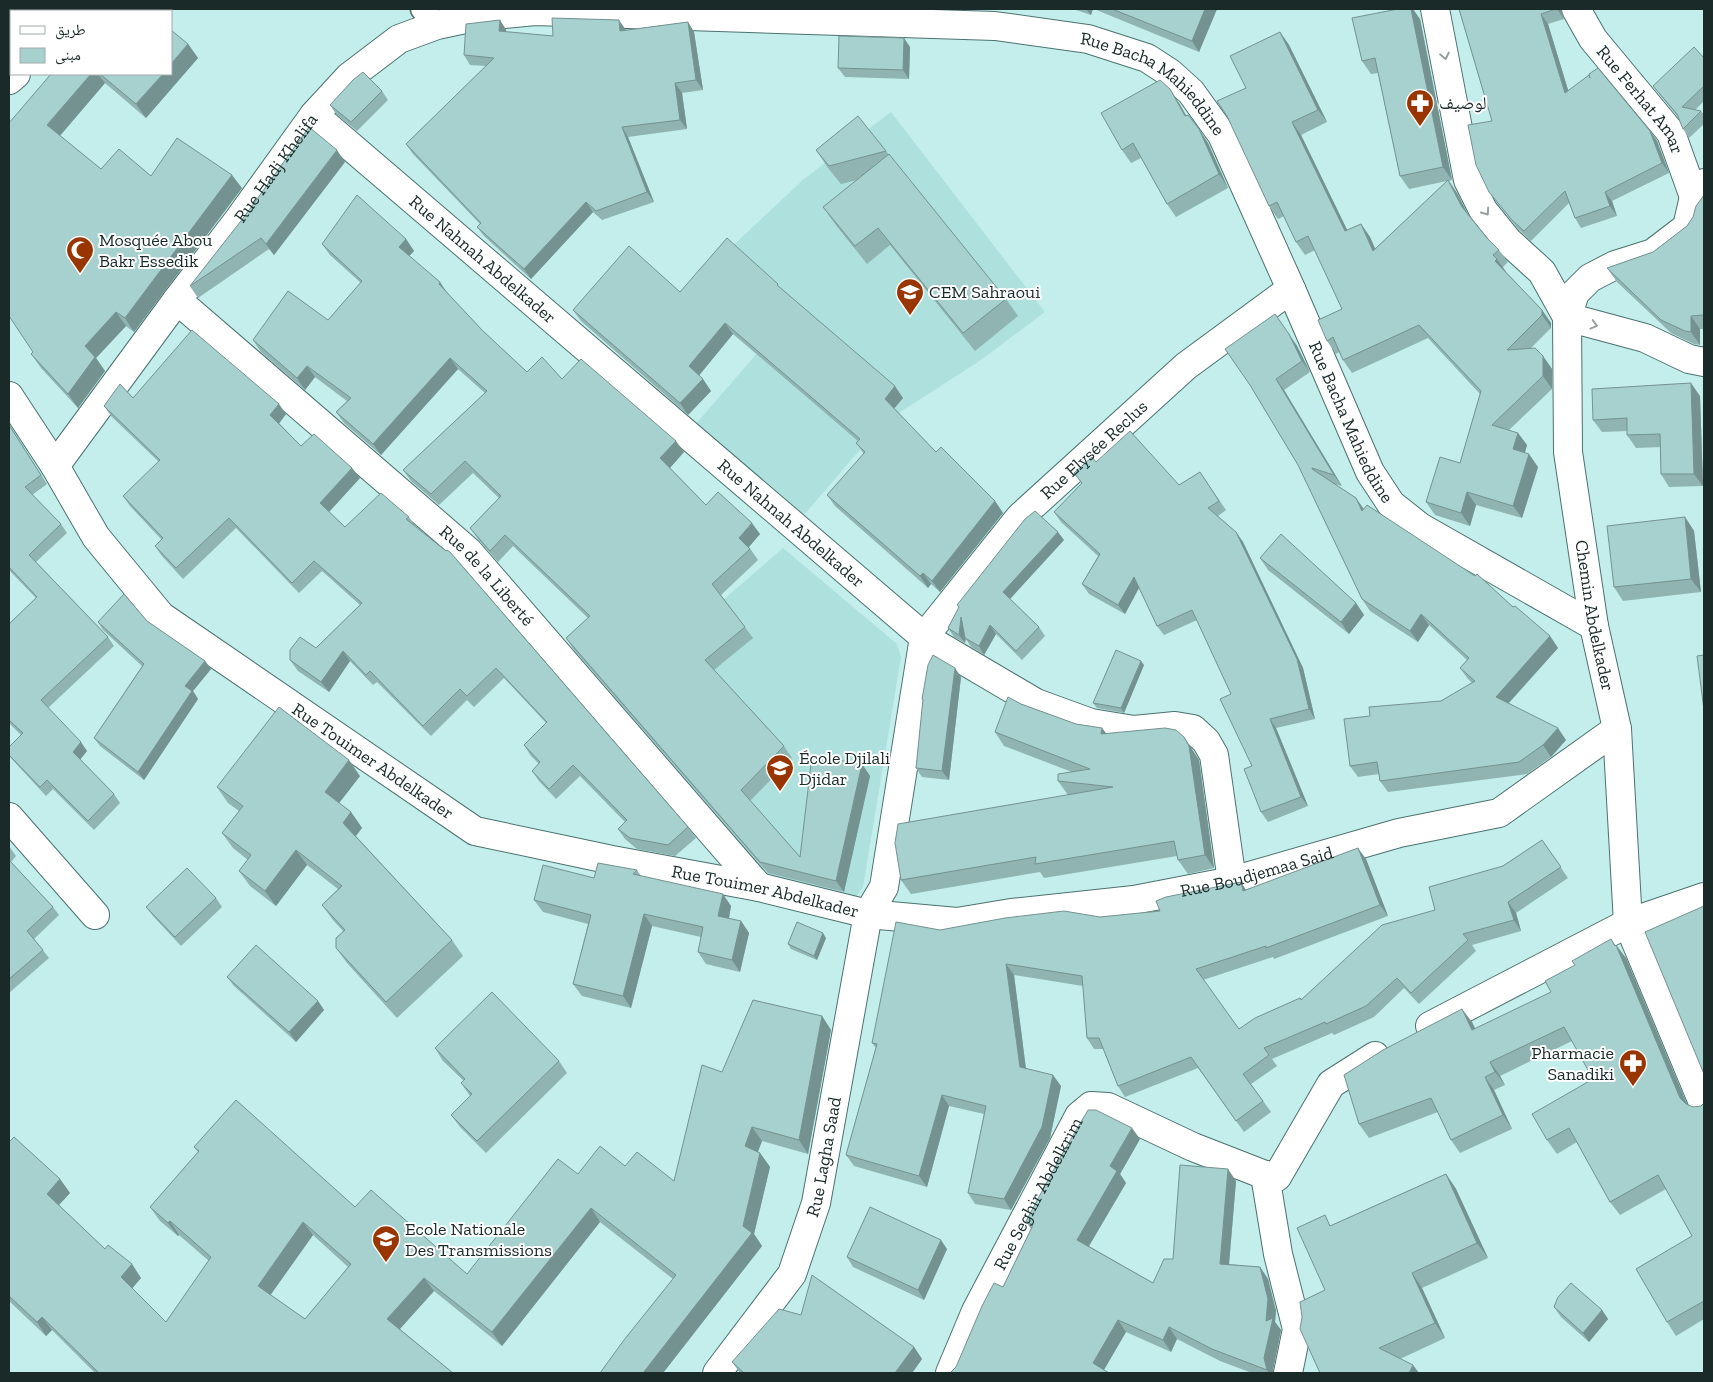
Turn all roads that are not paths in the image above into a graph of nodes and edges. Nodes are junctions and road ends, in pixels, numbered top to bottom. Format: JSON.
{"nodes":[{"id":1,"x":1435,"y":9,"type":"edge"},
{"id":2,"x":1576,"y":9,"type":"edge"},
{"id":3,"x":769,"y":14,"type":"edge"},
{"id":4,"x":429,"y":17,"type":"edge"},
{"id":5,"x":314,"y":115,"type":"junction"},
{"id":6,"x":1699,"y":190,"type":"edge"},
{"id":7,"x":1291,"y":289,"type":"junction"},
{"id":8,"x":177,"y":300,"type":"junction"},
{"id":9,"x":1567,"y":317,"type":"junction"},
{"id":10,"x":1704,"y":362,"type":"edge"},
{"id":11,"x":9,"y":396,"type":"edge"},
{"id":12,"x":55,"y":466,"type":"junction"},
{"id":13,"x":1594,"y":626,"type":"junction"},
{"id":14,"x":924,"y":637,"type":"junction"},
{"id":15,"x":1617,"y":729,"type":"junction"},
{"id":16,"x":9,"y":817,"type":"edge"},
{"id":17,"x":1232,"y":881,"type":"junction"},
{"id":18,"x":759,"y":887,"type":"junction"},
{"id":19,"x":1704,"y":897,"type":"edge"},
{"id":20,"x":868,"y":914,"type":"junction"},
{"id":21,"x":95,"y":915,"type":"dead end"},
{"id":22,"x":1628,"y":923,"type":"junction"},
{"id":23,"x":1704,"y":1105,"type":"edge"},
{"id":24,"x":1265,"y":1175,"type":"junction"},
{"id":25,"x":717,"y":1373,"type":"edge"},
{"id":26,"x":950,"y":1373,"type":"edge"},
{"id":27,"x":1288,"y":1373,"type":"edge"}],
"edges":[{"from":1,"to":9,"type":"street","one_way":true},
{"from":2,"to":6,"type":"street","name":"Rue Ferhat Amar"},
{"from":3,"to":4,"type":"street","name":"Rue Bacha Mahieddine"},
{"from":3,"to":7,"type":"street","name":"Rue Bacha Mahieddine"},
{"from":4,"to":5,"type":"street","name":"Rue Hadj Khelifa"},
{"from":5,"to":8,"type":"street","name":"Rue Hadj Khelifa"},
{"from":5,"to":14,"type":"street","name":"Rue Nahnah Abdelkader"},
{"from":6,"to":9,"type":"street","name":"Chemin Abdelkader"},
{"from":7,"to":13,"type":"street","name":"Rue Bacha Mahieddine"},
{"from":7,"to":14,"type":"street","name":"Rue Elysée Reclus"},
{"from":8,"to":12,"type":"street","name":"Rue Hadj Khelifa"},
{"from":8,"to":18,"type":"street","name":"Rue de la Liberté"},
{"from":9,"to":10,"type":"street","one_way":true},
{"from":9,"to":13,"type":"street","name":"Chemin Abdelkader"},
{"from":11,"to":12,"type":"street","name":"Rue Touimer Abdelkader"},
{"from":12,"to":18,"type":"street","name":"Rue Touimer Abdelkader"},
{"from":13,"to":15,"type":"street","name":"Chemin Abdelkader"},
{"from":14,"to":17,"type":"street","name":"Rue Nahnah Abdelkader"},
{"from":14,"to":20,"type":"street"},
{"from":15,"to":17,"type":"street","name":"Rue Boudjemaa Said"},
{"from":15,"to":22,"type":"street","name":"Chemin Abdelkader"},
{"from":16,"to":21,"type":"street"},
{"from":17,"to":20,"type":"street","name":"Rue Boudjemaa Said"},
{"from":18,"to":20,"type":"street","name":"Rue Touimer Abdelkader"},
{"from":19,"to":22,"type":"street"},
{"from":20,"to":25,"type":"street","name":"Rue Lagha Saad"},
{"from":22,"to":23,"type":"street","name":"Chemin Abdelkader"},
{"from":22,"to":24,"type":"street"},
{"from":24,"to":26,"type":"street","name":"Rue Seghir Abdelkrim"},
{"from":24,"to":27,"type":"street"}]}
